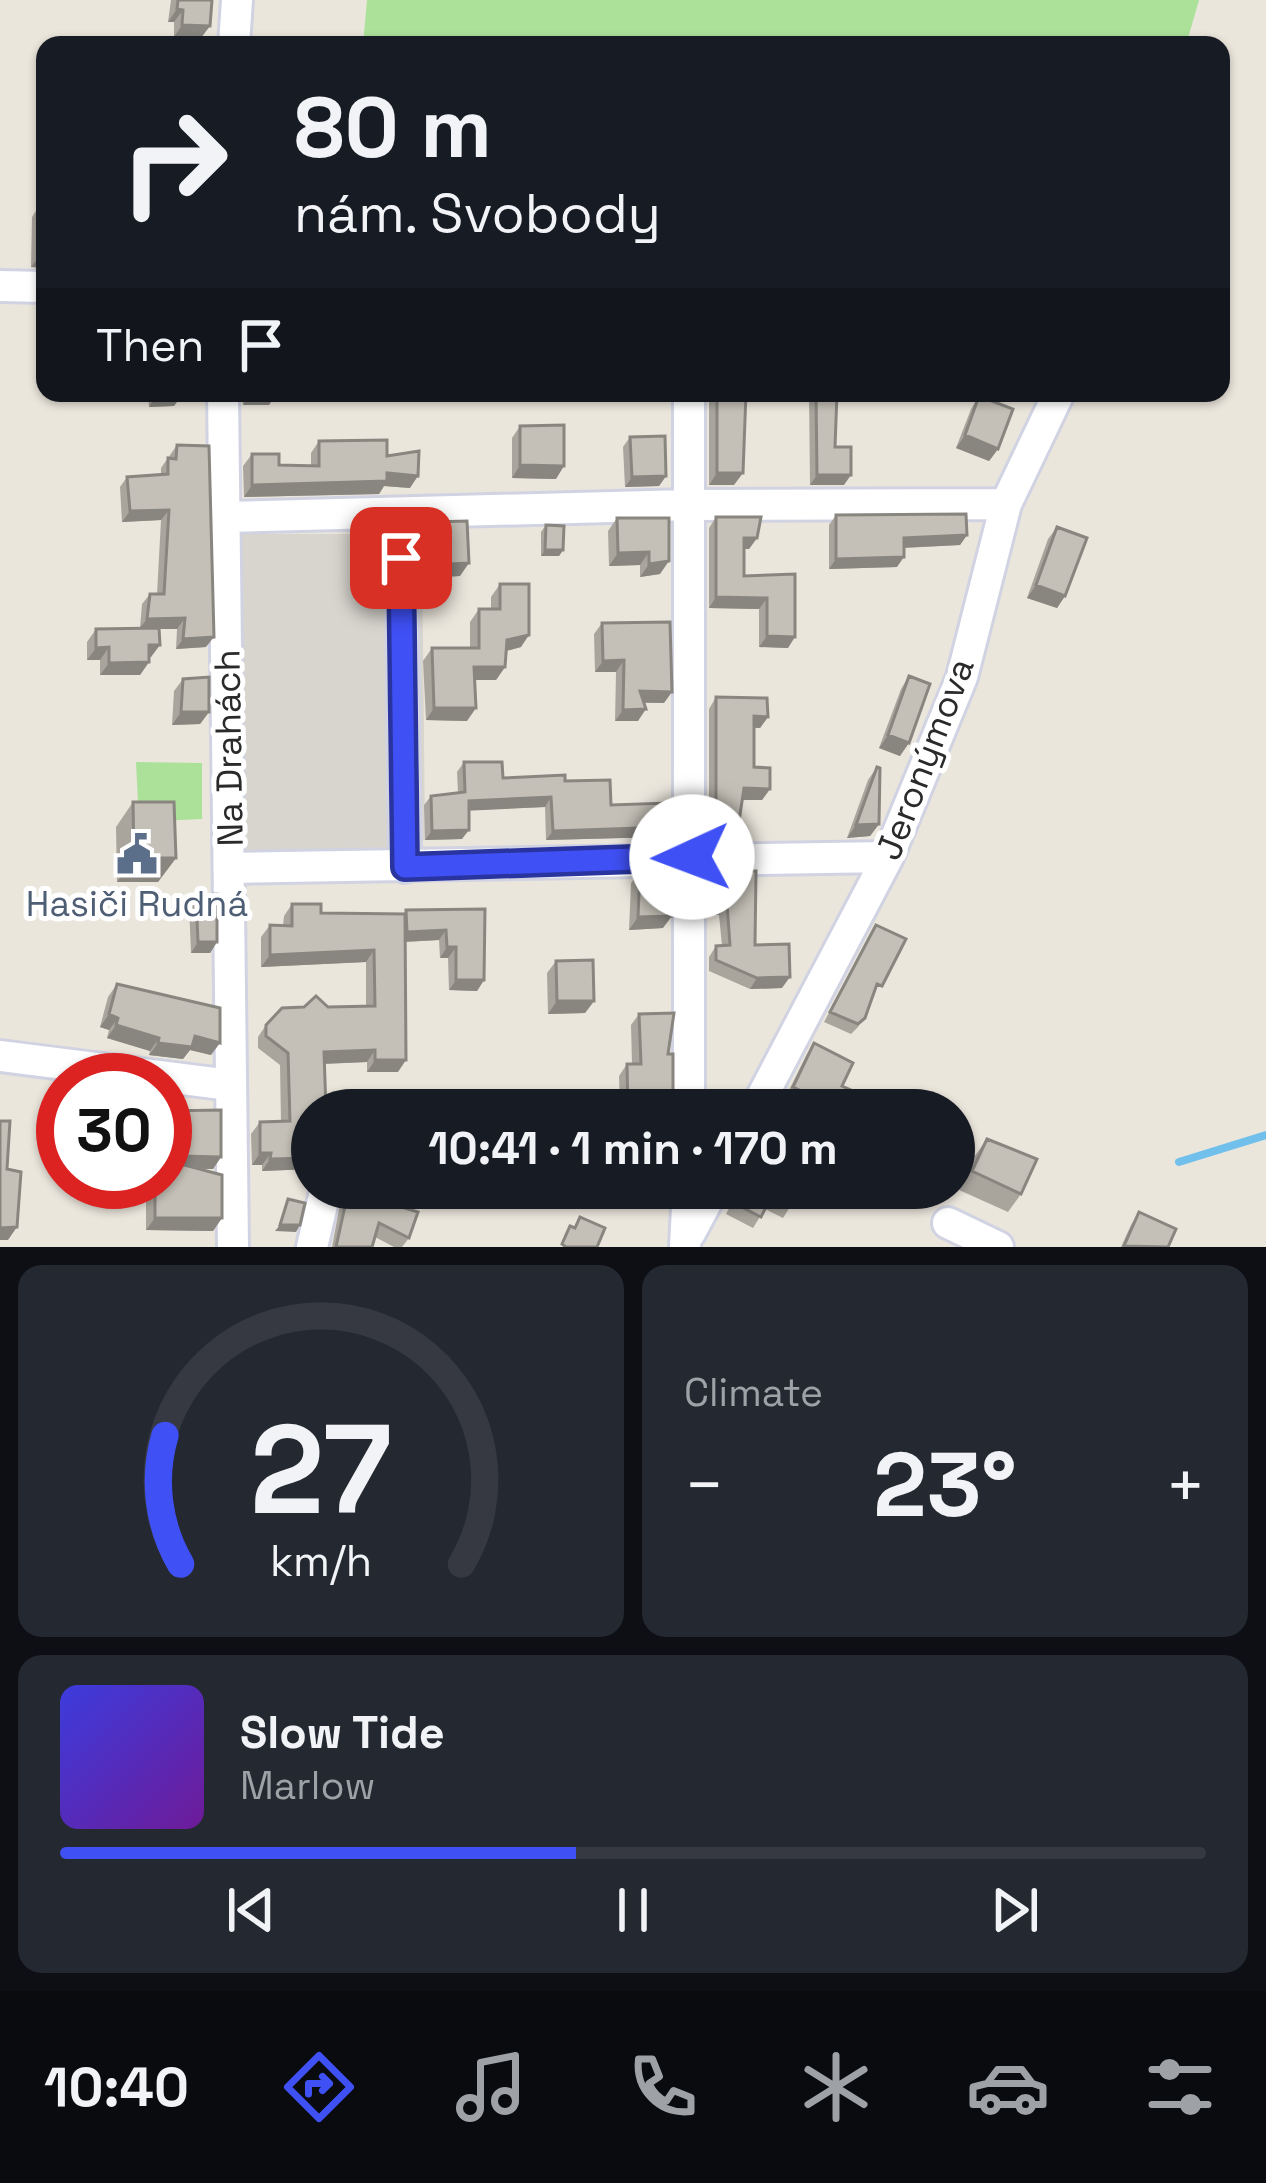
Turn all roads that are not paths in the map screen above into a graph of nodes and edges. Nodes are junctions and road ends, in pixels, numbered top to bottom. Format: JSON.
{"nodes":[{"id":1,"x":237,"y":0,"type":"edge"},
{"id":2,"x":235,"y":36,"type":"edge"},
{"id":3,"x":0,"y":286,"type":"edge"},
{"id":4,"x":36,"y":287,"type":"edge"},
{"id":5,"x":223,"y":402,"type":"edge"},
{"id":6,"x":689,"y":402,"type":"edge"},
{"id":7,"x":1055,"y":402,"type":"edge"},
{"id":8,"x":1006,"y":504,"type":"junction"},
{"id":9,"x":687,"y":505,"type":"junction"},
{"id":10,"x":401,"y":514,"type":"junction"},
{"id":11,"x":225,"y":517,"type":"junction"},
{"id":12,"x":692,"y":857,"type":"junction"},
{"id":13,"x":888,"y":857,"type":"junction"},
{"id":14,"x":405,"y":867,"type":"junction"},
{"id":15,"x":230,"y":868,"type":"junction"},
{"id":16,"x":0,"y":1056,"type":"edge"},
{"id":17,"x":230,"y":1085,"type":"junction"},
{"id":18,"x":689,"y":1089,"type":"edge"},
{"id":19,"x":766,"y":1089,"type":"edge"},
{"id":20,"x":321,"y":1209,"type":"edge"},
{"id":21,"x":687,"y":1209,"type":"edge"},
{"id":22,"x":703,"y":1209,"type":"edge"},
{"id":23,"x":948,"y":1223,"type":"dead end"},
{"id":24,"x":686,"y":1243,"type":"edge"},
{"id":25,"x":233,"y":1247,"type":"edge"},
{"id":26,"x":312,"y":1247,"type":"edge"},
{"id":27,"x":998,"y":1247,"type":"edge"}],
"edges":[{"from":1,"to":2,"type":"street"},
{"from":3,"to":4,"type":"street"},
{"from":5,"to":11,"type":"street","name":"Na Drahách"},
{"from":6,"to":9,"type":"street"},
{"from":7,"to":8,"type":"street","name":"Jeronýmova"},
{"from":8,"to":9,"type":"street"},
{"from":8,"to":13,"type":"street","name":"Jeronýmova"},
{"from":9,"to":10,"type":"street"},
{"from":9,"to":12,"type":"street"},
{"from":10,"to":11,"type":"street"},
{"from":10,"to":14,"type":"street"},
{"from":11,"to":15,"type":"street","name":"Na Drahách"},
{"from":12,"to":13,"type":"street"},
{"from":12,"to":14,"type":"street"},
{"from":12,"to":18,"type":"street"},
{"from":13,"to":19,"type":"street","name":"Jeronýmova"},
{"from":14,"to":15,"type":"street"},
{"from":15,"to":17,"type":"street","name":"Na Drahách"},
{"from":16,"to":17,"type":"street"},
{"from":17,"to":25,"type":"street","name":"Na Drahách"},
{"from":20,"to":26,"type":"street"},
{"from":21,"to":24,"type":"street"},
{"from":22,"to":24,"type":"street"},
{"from":23,"to":27,"type":"street"}]}
